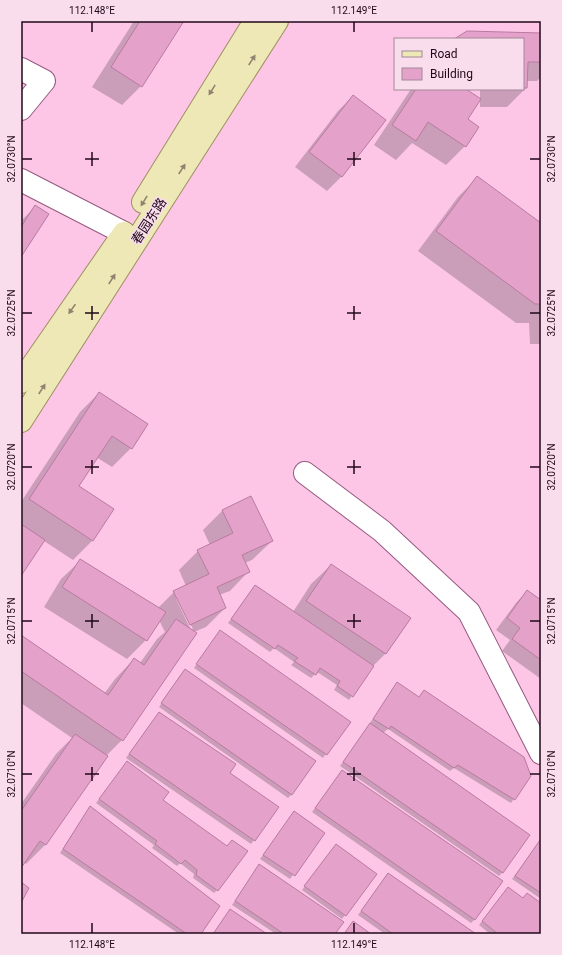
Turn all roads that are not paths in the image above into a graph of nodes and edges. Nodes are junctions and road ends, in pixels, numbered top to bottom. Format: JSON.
{"nodes":[{"id":1,"x":255,"y":21,"type":"edge"},
{"id":2,"x":276,"y":21,"type":"edge"},
{"id":3,"x":21,"y":69,"type":"edge"},
{"id":4,"x":21,"y":109,"type":"edge"},
{"id":5,"x":21,"y":180,"type":"edge"},
{"id":6,"x":124,"y":233,"type":"junction"},
{"id":7,"x":21,"y":382,"type":"edge"},
{"id":8,"x":21,"y":422,"type":"edge"},
{"id":9,"x":305,"y":473,"type":"dead end"},
{"id":10,"x":541,"y":753,"type":"edge"}],
"edges":[{"from":1,"to":6,"type":"main road","name":"春园东路","one_way":true},
{"from":8,"to":2,"type":"main road","name":"春园东路","one_way":true},
{"from":3,"to":4,"type":"street"},
{"from":5,"to":6,"type":"street"},
{"from":6,"to":7,"type":"main road","name":"春园东路","one_way":true},
{"from":9,"to":10,"type":"street"}]}
